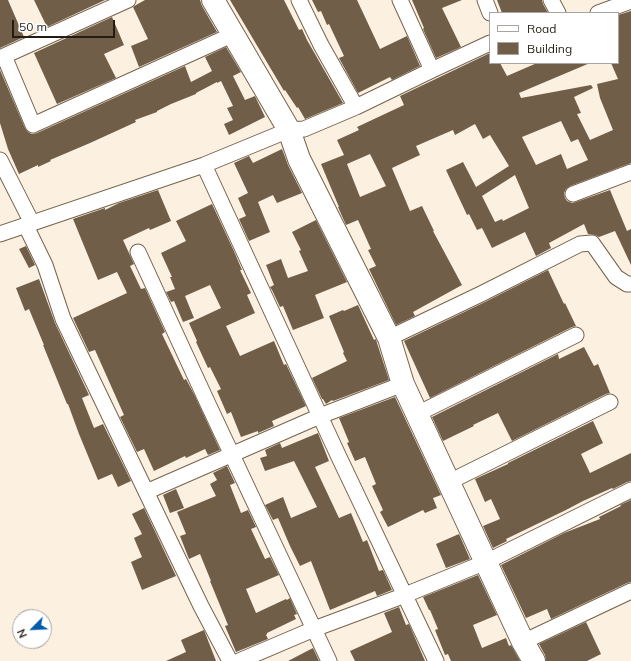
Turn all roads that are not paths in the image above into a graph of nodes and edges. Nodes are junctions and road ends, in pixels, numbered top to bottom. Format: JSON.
{"nodes":[{"id":1,"x":128,"y":0,"type":"edge"},
{"id":2,"x":214,"y":0,"type":"edge"},
{"id":3,"x":299,"y":0,"type":"edge"},
{"id":4,"x":400,"y":0,"type":"edge"},
{"id":5,"x":485,"y":0,"type":"edge"},
{"id":6,"x":551,"y":0,"type":"edge"},
{"id":7,"x":631,"y":1,"type":"edge"},
{"id":8,"x":490,"y":12,"type":"edge"},
{"id":9,"x":557,"y":12,"type":"edge"},
{"id":10,"x":601,"y":12,"type":"edge"},
{"id":11,"x":234,"y":34,"type":"junction"},
{"id":12,"x":489,"y":43,"type":"edge"},
{"id":13,"x":432,"y":70,"type":"junction"},
{"id":14,"x":356,"y":107,"type":"junction"},
{"id":15,"x":289,"y":130,"type":"junction"},
{"id":16,"x":0,"y":160,"type":"edge"},
{"id":17,"x":204,"y":165,"type":"junction"},
{"id":18,"x":631,"y":172,"type":"edge"},
{"id":19,"x":573,"y":194,"type":"dead end"},
{"id":20,"x":29,"y":224,"type":"junction"},
{"id":21,"x":0,"y":234,"type":"edge"},
{"id":22,"x":138,"y":252,"type":"dead end"},
{"id":23,"x":631,"y":284,"type":"edge"},
{"id":24,"x":576,"y":335,"type":"dead end"},
{"id":25,"x":388,"y":338,"type":"junction"},
{"id":26,"x":403,"y":384,"type":"junction"},
{"id":27,"x":610,"y":402,"type":"dead end"},
{"id":28,"x":417,"y":414,"type":"junction"},
{"id":29,"x":320,"y":416,"type":"junction"},
{"id":30,"x":232,"y":455,"type":"junction"},
{"id":31,"x":449,"y":482,"type":"junction"},
{"id":32,"x":631,"y":490,"type":"edge"},
{"id":33,"x":146,"y":492,"type":"junction"},
{"id":34,"x":486,"y":562,"type":"junction"},
{"id":35,"x":631,"y":591,"type":"edge"},
{"id":36,"x":405,"y":596,"type":"junction"},
{"id":37,"x":314,"y":629,"type":"junction"},
{"id":38,"x":523,"y":642,"type":"junction"},
{"id":39,"x":230,"y":661,"type":"edge"},
{"id":40,"x":239,"y":661,"type":"edge"},
{"id":41,"x":329,"y":661,"type":"edge"},
{"id":42,"x":436,"y":661,"type":"edge"},
{"id":43,"x":534,"y":661,"type":"edge"}],
"edges":[{"from":1,"to":11,"type":"street"},
{"from":2,"to":11,"type":"street"},
{"from":3,"to":14,"type":"street"},
{"from":4,"to":13,"type":"street"},
{"from":5,"to":8,"type":"street"},
{"from":6,"to":9,"type":"street"},
{"from":7,"to":10,"type":"street"},
{"from":11,"to":15,"type":"street"},
{"from":12,"to":13,"type":"street"},
{"from":13,"to":14,"type":"street"},
{"from":14,"to":15,"type":"street"},
{"from":15,"to":17,"type":"street"},
{"from":15,"to":25,"type":"street"},
{"from":16,"to":20,"type":"street"},
{"from":17,"to":20,"type":"street"},
{"from":17,"to":29,"type":"street"},
{"from":18,"to":19,"type":"street"},
{"from":20,"to":21,"type":"street"},
{"from":20,"to":33,"type":"street"},
{"from":22,"to":30,"type":"street"},
{"from":23,"to":25,"type":"street"},
{"from":24,"to":28,"type":"street"},
{"from":25,"to":26,"type":"street"},
{"from":26,"to":28,"type":"street"},
{"from":26,"to":29,"type":"street"},
{"from":27,"to":31,"type":"street"},
{"from":28,"to":31,"type":"street"},
{"from":29,"to":30,"type":"street"},
{"from":29,"to":36,"type":"street"},
{"from":30,"to":33,"type":"street"},
{"from":30,"to":37,"type":"street"},
{"from":31,"to":34,"type":"street"},
{"from":32,"to":34,"type":"street"},
{"from":33,"to":39,"type":"street"},
{"from":34,"to":36,"type":"street"},
{"from":34,"to":38,"type":"street"},
{"from":35,"to":38,"type":"street"},
{"from":36,"to":37,"type":"street"},
{"from":36,"to":42,"type":"street"},
{"from":37,"to":40,"type":"street"},
{"from":37,"to":41,"type":"street"},
{"from":38,"to":43,"type":"street"}]}
